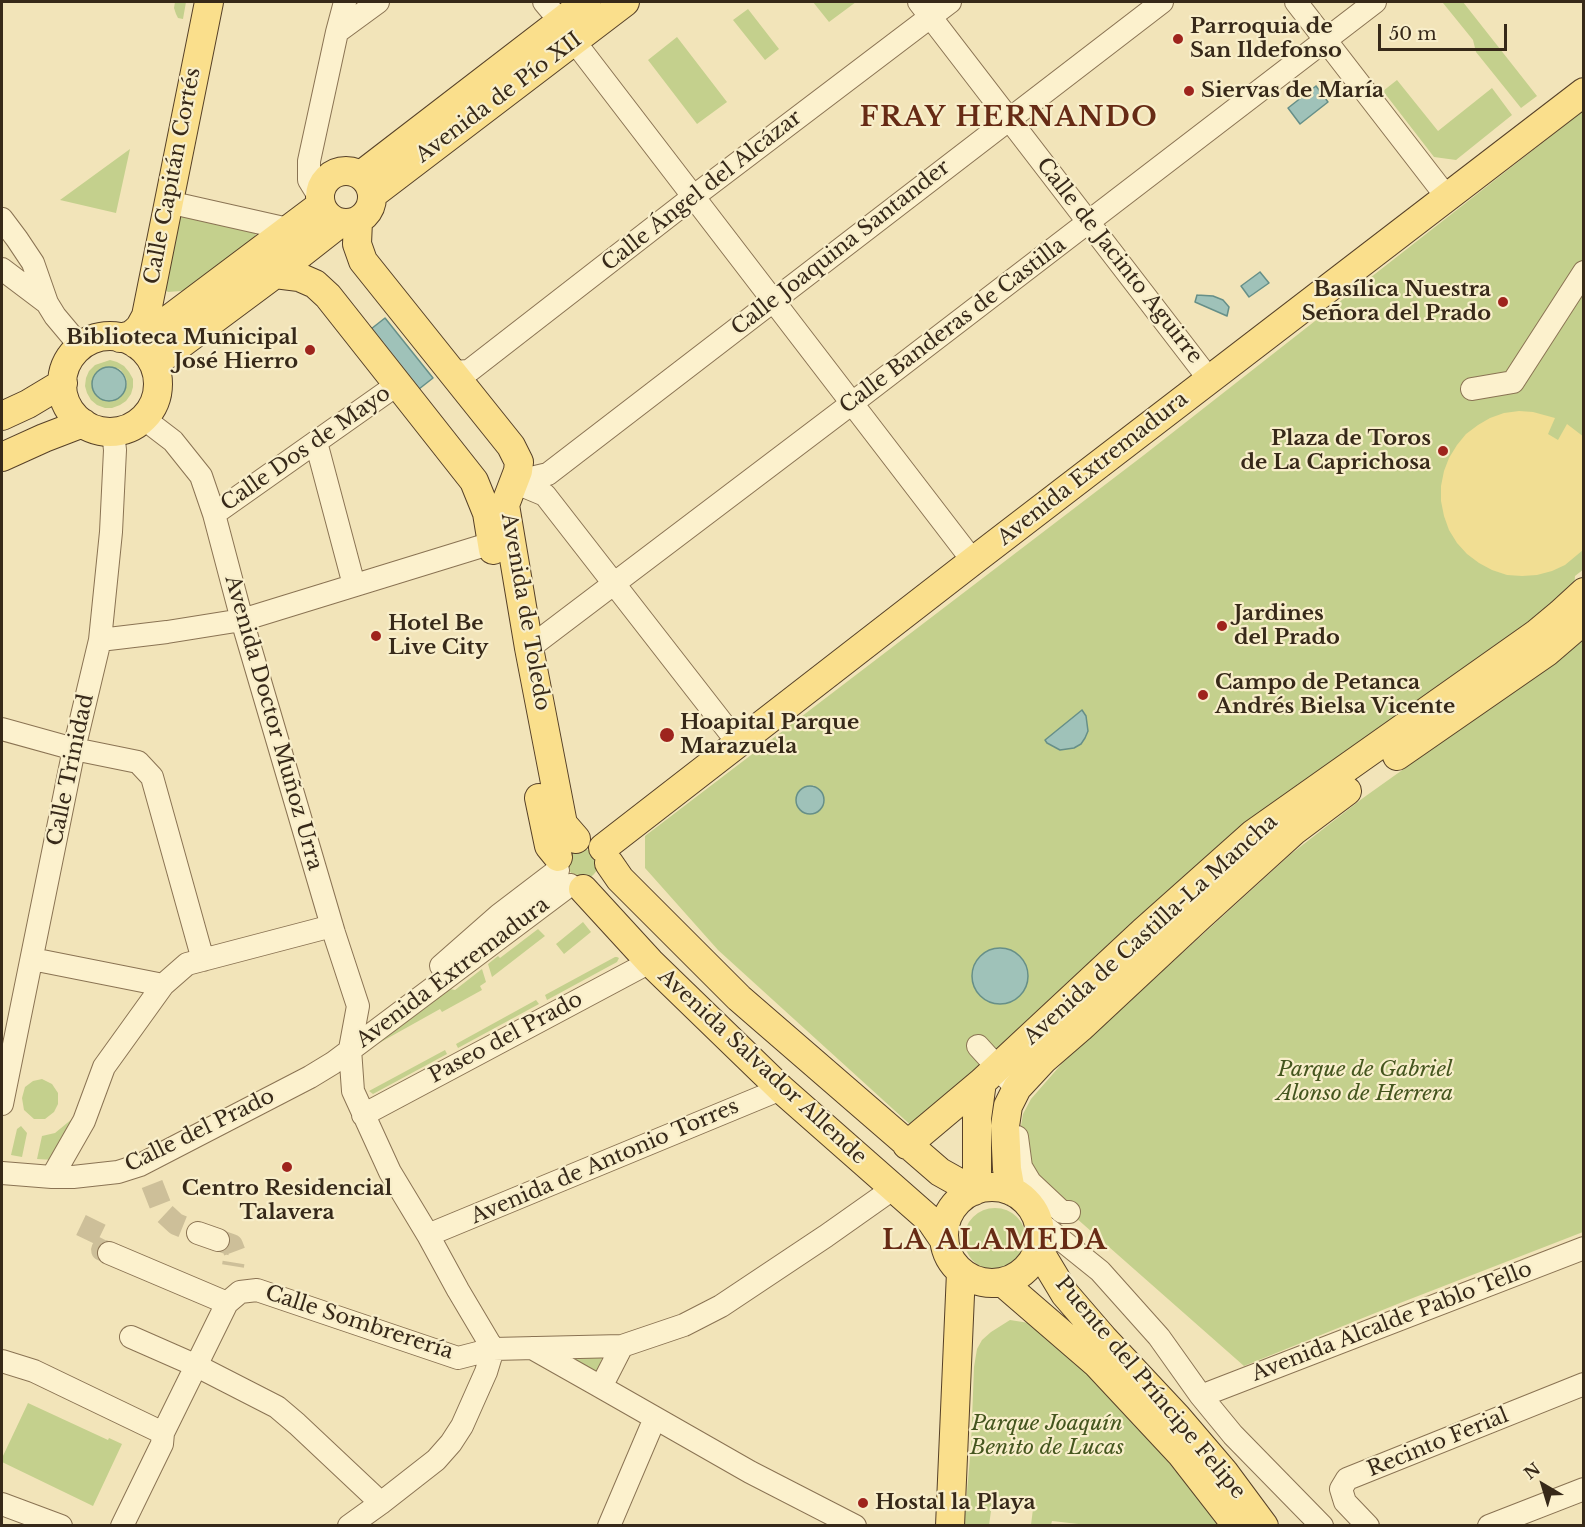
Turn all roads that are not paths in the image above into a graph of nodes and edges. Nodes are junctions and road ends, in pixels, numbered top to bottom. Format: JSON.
{"nodes":[{"id":1,"x":209,"y":2,"type":"edge"},
{"id":2,"x":345,"y":2,"type":"edge"},
{"id":3,"x":378,"y":2,"type":"edge"},
{"id":4,"x":586,"y":2,"type":"edge"},
{"id":5,"x":625,"y":2,"type":"edge"},
{"id":6,"x":950,"y":2,"type":"edge"},
{"id":7,"x":1162,"y":2,"type":"edge"},
{"id":8,"x":1296,"y":2,"type":"edge"},
{"id":9,"x":1375,"y":2,"type":"edge"},
{"id":10,"x":925,"y":9,"type":"edge"},
{"id":11,"x":559,"y":21,"type":"edge"},
{"id":12,"x":338,"y":32,"type":"junction"},
{"id":13,"x":1325,"y":40,"type":"junction"},
{"id":14,"x":1584,"y":92,"type":"edge"},
{"id":15,"x":1009,"y":118,"type":"junction"},
{"id":16,"x":367,"y":185,"type":"junction"},
{"id":17,"x":693,"y":196,"type":"junction"},
{"id":18,"x":1446,"y":196,"type":"junction"},
{"id":19,"x":168,"y":202,"type":"junction"},
{"id":20,"x":335,"y":211,"type":"junction"},
{"id":21,"x":2,"y":219,"type":"edge"},
{"id":22,"x":1089,"y":223,"type":"junction"},
{"id":23,"x":288,"y":229,"type":"junction"},
{"id":24,"x":1584,"y":272,"type":"edge"},
{"id":25,"x":275,"y":274,"type":"junction"},
{"id":26,"x":153,"y":277,"type":"junction"},
{"id":27,"x":5,"y":280,"type":"edge"},
{"id":28,"x":194,"y":300,"type":"junction"},
{"id":29,"x":772,"y":300,"type":"junction"},
{"id":30,"x":47,"y":303,"type":"junction"},
{"id":31,"x":81,"y":347,"type":"junction"},
{"id":32,"x":137,"y":349,"type":"junction"},
{"id":33,"x":452,"y":372,"type":"junction"},
{"id":34,"x":1209,"y":379,"type":"junction"},
{"id":35,"x":63,"y":383,"type":"junction"},
{"id":36,"x":398,"y":384,"type":"junction"},
{"id":37,"x":1472,"y":389,"type":"dead end"},
{"id":38,"x":851,"y":404,"type":"junction"},
{"id":39,"x":2,"y":416,"type":"edge"},
{"id":40,"x":144,"y":418,"type":"junction"},
{"id":41,"x":82,"y":423,"type":"junction"},
{"id":42,"x":113,"y":432,"type":"junction"},
{"id":43,"x":316,"y":442,"type":"junction"},
{"id":44,"x":2,"y":457,"type":"edge"},
{"id":45,"x":474,"y":481,"type":"junction"},
{"id":46,"x":514,"y":482,"type":"junction"},
{"id":47,"x":214,"y":514,"type":"junction"},
{"id":48,"x":492,"y":543,"type":"junction"},
{"id":49,"x":972,"y":561,"type":"junction"},
{"id":50,"x":615,"y":584,"type":"junction"},
{"id":51,"x":354,"y":585,"type":"junction"},
{"id":52,"x":1584,"y":592,"type":"edge"},
{"id":53,"x":242,"y":620,"type":"junction"},
{"id":54,"x":1584,"y":620,"type":"edge"},
{"id":55,"x":100,"y":640,"type":"junction"},
{"id":56,"x":529,"y":648,"type":"junction"},
{"id":57,"x":2,"y":729,"type":"edge"},
{"id":58,"x":738,"y":743,"type":"junction"},
{"id":59,"x":74,"y":749,"type":"junction"},
{"id":60,"x":606,"y":855,"type":"junction"},
{"id":61,"x":569,"y":868,"type":"junction"},
{"id":62,"x":332,"y":926,"type":"junction"},
{"id":63,"x":32,"y":959,"type":"junction"},
{"id":64,"x":203,"y":960,"type":"junction"},
{"id":65,"x":650,"y":962,"type":"junction"},
{"id":66,"x":163,"y":984,"type":"junction"},
{"id":67,"x":399,"y":1002,"type":"junction"},
{"id":68,"x":358,"y":1006,"type":"junction"},
{"id":69,"x":1112,"y":1017,"type":"dead end"},
{"id":70,"x":978,"y":1046,"type":"dead end"},
{"id":71,"x":350,"y":1049,"type":"junction"},
{"id":72,"x":990,"y":1075,"type":"junction"},
{"id":73,"x":310,"y":1077,"type":"junction"},
{"id":74,"x":781,"y":1089,"type":"junction"},
{"id":75,"x":353,"y":1091,"type":"junction"},
{"id":76,"x":1022,"y":1093,"type":"junction"},
{"id":77,"x":2,"y":1104,"type":"edge"},
{"id":78,"x":363,"y":1115,"type":"junction"},
{"id":79,"x":907,"y":1144,"type":"junction"},
{"id":80,"x":2,"y":1173,"type":"edge"},
{"id":81,"x":52,"y":1177,"type":"junction"},
{"id":82,"x":894,"y":1188,"type":"junction"},
{"id":83,"x":976,"y":1190,"type":"junction"},
{"id":84,"x":1011,"y":1191,"type":"junction"},
{"id":85,"x":1069,"y":1212,"type":"dead end"},
{"id":86,"x":428,"y":1235,"type":"junction"},
{"id":87,"x":1038,"y":1236,"type":"junction"},
{"id":88,"x":944,"y":1240,"type":"junction"},
{"id":89,"x":1584,"y":1248,"type":"edge"},
{"id":90,"x":109,"y":1253,"type":"tunnel mouth"},
{"id":91,"x":961,"y":1272,"type":"junction"},
{"id":92,"x":1002,"y":1282,"type":"junction"},
{"id":93,"x":227,"y":1303,"type":"junction"},
{"id":94,"x":131,"y":1337,"type":"dead end"},
{"id":95,"x":622,"y":1346,"type":"junction"},
{"id":96,"x":532,"y":1348,"type":"junction"},
{"id":97,"x":493,"y":1349,"type":"junction"},
{"id":98,"x":1100,"y":1351,"type":"junction"},
{"id":99,"x":2,"y":1361,"type":"edge"},
{"id":100,"x":197,"y":1365,"type":"junction"},
{"id":101,"x":1584,"y":1384,"type":"edge"},
{"id":102,"x":601,"y":1387,"type":"junction"},
{"id":103,"x":1201,"y":1396,"type":"junction"},
{"id":104,"x":655,"y":1418,"type":"junction"},
{"id":105,"x":163,"y":1433,"type":"junction"},
{"id":106,"x":1584,"y":1489,"type":"edge"},
{"id":107,"x":381,"y":1503,"type":"junction"},
{"id":108,"x":2,"y":1504,"type":"edge"},
{"id":109,"x":61,"y":1526,"type":"edge"},
{"id":110,"x":122,"y":1526,"type":"edge"},
{"id":111,"x":349,"y":1526,"type":"edge"},
{"id":112,"x":609,"y":1526,"type":"edge"},
{"id":113,"x":855,"y":1526,"type":"edge"},
{"id":114,"x":950,"y":1526,"type":"edge"},
{"id":115,"x":1237,"y":1526,"type":"edge"},
{"id":116,"x":1264,"y":1526,"type":"edge"},
{"id":117,"x":1322,"y":1526,"type":"edge"},
{"id":118,"x":1368,"y":1526,"type":"edge"},
{"id":119,"x":1489,"y":1526,"type":"edge"}],
"edges":[{"from":1,"to":19,"type":"main road","name":"Calle Capitán Cortés"},
{"from":2,"to":12,"type":"street"},
{"from":3,"to":12,"type":"street"},
{"from":4,"to":11,"type":"main road","name":"Avenida de Pío XII"},
{"from":5,"to":11,"type":"main road","name":"Avenida de Pío XII"},
{"from":6,"to":10,"type":"street","name":"Calle Ángel del Alcázar"},
{"from":7,"to":15,"type":"street","name":"Calle Joaquina Santander"},
{"from":8,"to":13,"type":"street"},
{"from":9,"to":13,"type":"street","name":"Calle Banderas de Castilla"},
{"from":10,"to":15,"type":"street","name":"Calle de Jacinto Aguirre"},
{"from":10,"to":17,"type":"street","name":"Calle Ángel del Alcázar"},
{"from":11,"to":16,"type":"main road","name":"Avenida de Pío XII"},
{"from":11,"to":17,"type":"street"},
{"from":12,"to":20,"type":"street"},
{"from":13,"to":18,"type":"street"},
{"from":13,"to":22,"type":"street","name":"Calle Banderas de Castilla"},
{"from":14,"to":18,"type":"main road","name":"Avenida Extremadura"},
{"from":15,"to":22,"type":"street","name":"Calle de Jacinto Aguirre"},
{"from":15,"to":29,"type":"street","name":"Calle Joaquina Santander"},
{"from":16,"to":20,"type":"main road","name":"Avenida de Pío XII"},
{"from":16,"to":20,"type":"main road","name":"Avenida de Pío XII"},
{"from":17,"to":29,"type":"street"},
{"from":17,"to":33,"type":"street","name":"Calle Ángel del Alcázar"},
{"from":18,"to":34,"type":"main road","name":"Avenida Extremadura"},
{"from":19,"to":23,"type":"street"},
{"from":19,"to":26,"type":"main road","name":"Calle Capitán Cortés"},
{"from":20,"to":23,"type":"main road","name":"Avenida de Pío XII"},
{"from":20,"to":25,"type":"main road","name":"Avenida de Pío XII"},
{"from":20,"to":33,"type":"main road","name":"Avenida de Toledo"},
{"from":21,"to":30,"type":"street"},
{"from":22,"to":34,"type":"street","name":"Calle de Jacinto Aguirre"},
{"from":22,"to":38,"type":"street","name":"Calle Banderas de Castilla"},
{"from":23,"to":28,"type":"main road","name":"Avenida de Pío XII"},
{"from":24,"to":37,"type":"street"},
{"from":25,"to":32,"type":"main road","name":"Avenida de Pío XII"},
{"from":25,"to":36,"type":"main road","name":"Avenida de Toledo"},
{"from":26,"to":28,"type":"main road"},
{"from":26,"to":32,"type":"main road","name":"Calle Capitán Cortés"},
{"from":27,"to":30,"type":"street"},
{"from":28,"to":32,"type":"main road","name":"Avenida de Pío XII"},
{"from":29,"to":38,"type":"street"},
{"from":29,"to":46,"type":"street","name":"Calle Joaquina Santander"},
{"from":30,"to":31,"type":"street"},
{"from":31,"to":32,"type":"main road"},
{"from":31,"to":35,"type":"main road"},
{"from":32,"to":40,"type":"main road"},
{"from":33,"to":46,"type":"main road","name":"Avenida de Toledo"},
{"from":34,"to":49,"type":"main road","name":"Avenida Extremadura"},
{"from":35,"to":39,"type":"main road"},
{"from":35,"to":41,"type":"main road"},
{"from":36,"to":43,"type":"street","name":"Calle Dos de Mayo"},
{"from":36,"to":45,"type":"main road","name":"Avenida de Toledo"},
{"from":38,"to":49,"type":"street"},
{"from":38,"to":50,"type":"street","name":"Calle Banderas de Castilla"},
{"from":40,"to":42,"type":"main road"},
{"from":40,"to":47,"type":"street","name":"Avenida Doctor Muñoz Urra"},
{"from":41,"to":42,"type":"main road"},
{"from":41,"to":44,"type":"main road"},
{"from":42,"to":55,"type":"street","name":"Calle Trinidad"},
{"from":43,"to":47,"type":"street","name":"Calle Dos de Mayo"},
{"from":43,"to":51,"type":"street"},
{"from":45,"to":46,"type":"main road"},
{"from":45,"to":48,"type":"main road","name":"Avenida de Toledo"},
{"from":46,"to":50,"type":"street"},
{"from":46,"to":56,"type":"main road","name":"Avenida de Toledo"},
{"from":47,"to":53,"type":"street","name":"Avenida Doctor Muñoz Urra"},
{"from":48,"to":51,"type":"street"},
{"from":48,"to":61,"type":"main road","name":"Avenida de Toledo"},
{"from":49,"to":58,"type":"main road","name":"Avenida Extremadura"},
{"from":50,"to":56,"type":"street","name":"Calle Banderas de Castilla"},
{"from":50,"to":58,"type":"street"},
{"from":51,"to":53,"type":"street"},
{"from":52,"to":72,"type":"main road","name":"Avenida de Castilla-La Mancha"},
{"from":53,"to":55,"type":"street"},
{"from":53,"to":62,"type":"street","name":"Avenida Doctor Muñoz Urra"},
{"from":54,"to":76,"type":"main road","name":"Avenida de Castilla-La Mancha"},
{"from":55,"to":59,"type":"street","name":"Calle Trinidad"},
{"from":56,"to":61,"type":"main road","name":"Avenida de Toledo"},
{"from":57,"to":59,"type":"street"},
{"from":58,"to":60,"type":"main road","name":"Avenida Extremadura"},
{"from":59,"to":63,"type":"street","name":"Calle Trinidad"},
{"from":59,"to":64,"type":"street"},
{"from":60,"to":61,"type":"main road"},
{"from":60,"to":61,"type":"main road","name":"Avenida Extremadura"},
{"from":60,"to":79,"type":"main road","name":"Avenida Salvador Allende"},
{"from":61,"to":65,"type":"main road","name":"Avenida Salvador Allende"},
{"from":61,"to":67,"type":"street","name":"Avenida Extremadura"},
{"from":61,"to":71,"type":"street","name":"Avenida Extremadura"},
{"from":62,"to":64,"type":"street"},
{"from":62,"to":68,"type":"street","name":"Avenida Doctor Muñoz Urra"},
{"from":63,"to":66,"type":"street"},
{"from":63,"to":77,"type":"street","name":"Calle Trinidad"},
{"from":64,"to":66,"type":"street"},
{"from":65,"to":74,"type":"main road","name":"Avenida Salvador Allende"},
{"from":65,"to":78,"type":"street","name":"Paseo del Prado"},
{"from":66,"to":81,"type":"street"},
{"from":67,"to":68,"type":"street"},
{"from":67,"to":71,"type":"street","name":"Avenida Extremadura"},
{"from":68,"to":71,"type":"street","name":"Avenida Doctor Muñoz Urra"},
{"from":69,"to":76,"type":"street"},
{"from":70,"to":72,"type":"street"},
{"from":71,"to":73,"type":"street","name":"Calle del Prado"},
{"from":71,"to":75,"type":"street","name":"Avenida Doctor Muñoz Urra"},
{"from":72,"to":76,"type":"street"},
{"from":72,"to":79,"type":"main road","name":"Avenida de Castilla-La Mancha"},
{"from":72,"to":83,"type":"main road"},
{"from":73,"to":75,"type":"street"},
{"from":73,"to":81,"type":"street","name":"Calle del Prado"},
{"from":74,"to":82,"type":"main road","name":"Avenida Salvador Allende"},
{"from":74,"to":86,"type":"street","name":"Avenida de Antonio Torres"},
{"from":75,"to":78,"type":"street"},
{"from":76,"to":84,"type":"main road","name":"Avenida de Castilla-La Mancha"},
{"from":76,"to":85,"type":"street"},
{"from":78,"to":86,"type":"street"},
{"from":79,"to":83,"type":"main road","name":"Avenida Salvador Allende"},
{"from":80,"to":81,"type":"street","name":"Calle del Prado"},
{"from":82,"to":88,"type":"main road","name":"Avenida Salvador Allende"},
{"from":82,"to":95,"type":"street","name":"Calle Sombrerería"},
{"from":83,"to":84,"type":"main road"},
{"from":83,"to":88,"type":"main road"},
{"from":84,"to":87,"type":"main road"},
{"from":86,"to":97,"type":"street"},
{"from":87,"to":92,"type":"main road"},
{"from":87,"to":98,"type":"main road","name":"Puente del Príncipe Felipe"},
{"from":87,"to":103,"type":"street"},
{"from":88,"to":91,"type":"main road"},
{"from":89,"to":103,"type":"street","name":"Avenida Alcalde Pablo Tello"},
{"from":90,"to":93,"type":"street"},
{"from":91,"to":92,"type":"main road"},
{"from":91,"to":114,"type":"main road"},
{"from":92,"to":98,"type":"main road","name":"Puente del Príncipe Felipe"},
{"from":93,"to":97,"type":"street","name":"Calle Sombrerería"},
{"from":93,"to":100,"type":"street"},
{"from":94,"to":100,"type":"street"},
{"from":95,"to":96,"type":"street","name":"Calle Sombrerería"},
{"from":95,"to":102,"type":"street"},
{"from":96,"to":97,"type":"street","name":"Calle Sombrerería"},
{"from":96,"to":102,"type":"street"},
{"from":97,"to":107,"type":"street"},
{"from":98,"to":115,"type":"main road","name":"Puente del Príncipe Felipe"},
{"from":98,"to":116,"type":"main road","name":"Puente del Príncipe Felipe"},
{"from":99,"to":105,"type":"street"},
{"from":100,"to":105,"type":"street"},
{"from":100,"to":107,"type":"street"},
{"from":101,"to":118,"type":"street","name":"Recinto Ferial"},
{"from":102,"to":104,"type":"street"},
{"from":103,"to":117,"type":"street"},
{"from":104,"to":112,"type":"street"},
{"from":104,"to":113,"type":"street"},
{"from":105,"to":110,"type":"street"},
{"from":106,"to":119,"type":"street"},
{"from":107,"to":111,"type":"street"},
{"from":108,"to":109,"type":"street"}]}
